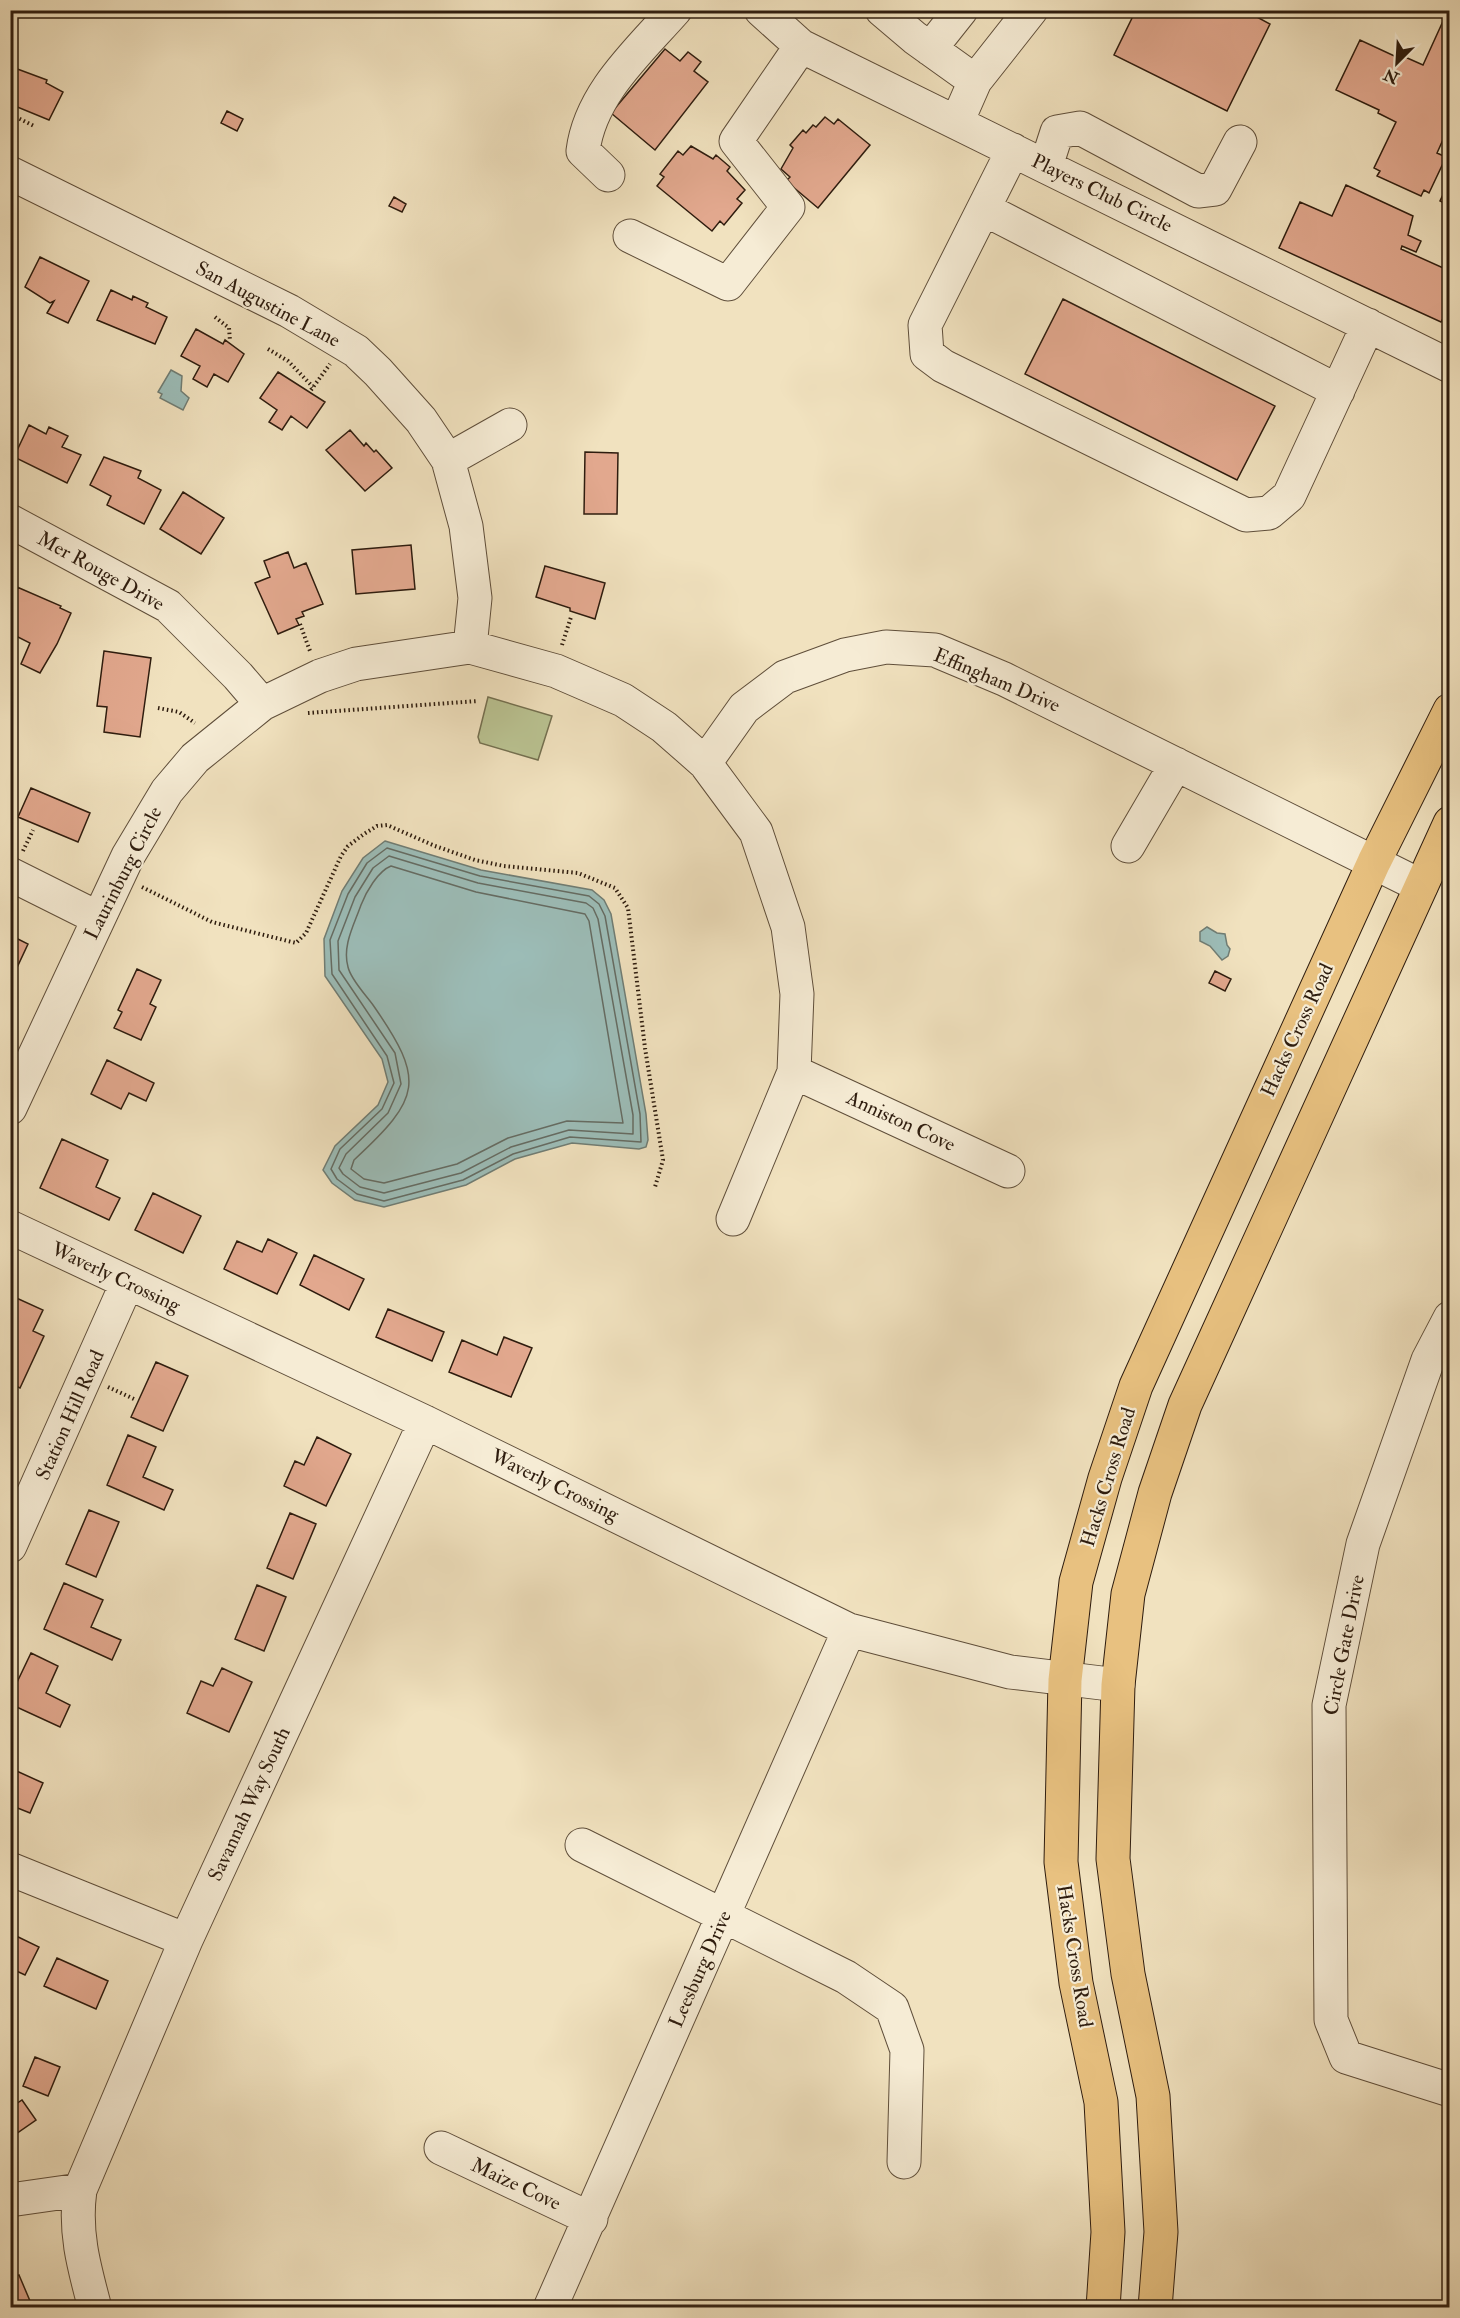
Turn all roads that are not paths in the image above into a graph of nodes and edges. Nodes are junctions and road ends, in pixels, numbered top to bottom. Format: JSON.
{"nodes":[{"id":1,"x":675,"y":10,"type":"edge"},
{"id":2,"x":761,"y":10,"type":"edge"},
{"id":3,"x":882,"y":10,"type":"edge"},
{"id":4,"x":961,"y":10,"type":"edge"},
{"id":5,"x":1031,"y":10,"type":"edge"},
{"id":6,"x":801,"y":46,"type":"junction"},
{"id":7,"x":930,"y":49,"type":"junction"},
{"id":8,"x":975,"y":81,"type":"junction"},
{"id":9,"x":957,"y":122,"type":"junction"},
{"id":10,"x":1240,"y":142,"type":"dead end"},
{"id":11,"x":1013,"y":150,"type":"junction"},
{"id":12,"x":1047,"y":166,"type":"junction"},
{"id":13,"x":10,"y":173,"type":"edge"},
{"id":14,"x":608,"y":175,"type":"dead end"},
{"id":15,"x":984,"y":209,"type":"junction"},
{"id":16,"x":630,"y":236,"type":"dead end"},
{"id":17,"x":1368,"y":325,"type":"junction"},
{"id":18,"x":1449,"y":366,"type":"edge"},
{"id":19,"x":1338,"y":391,"type":"junction"},
{"id":20,"x":510,"y":426,"type":"dead end"},
{"id":21,"x":448,"y":460,"type":"junction"},
{"id":22,"x":10,"y":521,"type":"edge"},
{"id":23,"x":470,"y":647,"type":"junction"},
{"id":24,"x":262,"y":704,"type":"junction"},
{"id":25,"x":1449,"y":710,"type":"edge"},
{"id":26,"x":705,"y":763,"type":"junction"},
{"id":27,"x":1176,"y":764,"type":"junction"},
{"id":28,"x":1449,"y":824,"type":"edge"},
{"id":29,"x":1128,"y":846,"type":"dead end"},
{"id":30,"x":1374,"y":862,"type":"junction"},
{"id":31,"x":10,"y":874,"type":"edge"},
{"id":32,"x":1421,"y":886,"type":"junction"},
{"id":33,"x":98,"y":918,"type":"junction"},
{"id":34,"x":794,"y":1072,"type":"junction"},
{"id":35,"x":10,"y":1108,"type":"edge"},
{"id":36,"x":1008,"y":1171,"type":"dead end"},
{"id":37,"x":733,"y":1219,"type":"dead end"},
{"id":38,"x":10,"y":1227,"type":"edge"},
{"id":39,"x":127,"y":1283,"type":"junction"},
{"id":40,"x":1449,"y":1318,"type":"edge"},
{"id":41,"x":425,"y":1422,"type":"junction"},
{"id":42,"x":10,"y":1546,"type":"edge"},
{"id":43,"x":849,"y":1630,"type":"junction"},
{"id":44,"x":1065,"y":1680,"type":"junction"},
{"id":45,"x":1118,"y":1685,"type":"junction"},
{"id":46,"x":582,"y":1845,"type":"dead end"},
{"id":47,"x":10,"y":1869,"type":"edge"},
{"id":48,"x":723,"y":1917,"type":"junction"},
{"id":49,"x":186,"y":1940,"type":"junction"},
{"id":50,"x":1449,"y":2090,"type":"edge"},
{"id":51,"x":441,"y":2148,"type":"dead end"},
{"id":52,"x":904,"y":2162,"type":"dead end"},
{"id":53,"x":80,"y":2190,"type":"junction"},
{"id":54,"x":10,"y":2200,"type":"edge"},
{"id":55,"x":591,"y":2219,"type":"junction"},
{"id":56,"x":95,"y":2307,"type":"edge"},
{"id":57,"x":550,"y":2307,"type":"edge"},
{"id":58,"x":1103,"y":2307,"type":"edge"},
{"id":59,"x":1155,"y":2307,"type":"edge"}],
"edges":[{"from":1,"to":14,"type":"street"},
{"from":2,"to":6,"type":"street","name":"Players Club Circle"},
{"from":3,"to":7,"type":"street"},
{"from":4,"to":7,"type":"street"},
{"from":5,"to":8,"type":"street"},
{"from":6,"to":9,"type":"street","name":"Players Club Circle"},
{"from":6,"to":16,"type":"street"},
{"from":7,"to":8,"type":"street"},
{"from":8,"to":9,"type":"street"},
{"from":9,"to":11,"type":"street","name":"Players Club Circle"},
{"from":10,"to":12,"type":"street"},
{"from":11,"to":12,"type":"street","name":"Players Club Circle"},
{"from":11,"to":15,"type":"street"},
{"from":12,"to":17,"type":"street","name":"Players Club Circle"},
{"from":13,"to":21,"type":"street","name":"San Augustine Lane"},
{"from":15,"to":19,"type":"street"},
{"from":15,"to":19,"type":"street"},
{"from":17,"to":18,"type":"street","name":"Players Club Circle"},
{"from":17,"to":19,"type":"street"},
{"from":20,"to":21,"type":"street"},
{"from":21,"to":23,"type":"street","name":"San Augustine Lane"},
{"from":22,"to":24,"type":"street","name":"Mer Rouge Drive"},
{"from":23,"to":24,"type":"street","name":"Laurinburg Circle"},
{"from":23,"to":26,"type":"street","name":"Laurinburg Circle"},
{"from":24,"to":33,"type":"street","name":"Laurinburg Circle"},
{"from":25,"to":30,"type":"main road","name":"Hacks Cross Road"},
{"from":26,"to":27,"type":"street","name":"Effingham Drive"},
{"from":26,"to":34,"type":"street","name":"Laurinburg Circle"},
{"from":27,"to":29,"type":"street"},
{"from":27,"to":30,"type":"street","name":"Effingham Drive"},
{"from":28,"to":32,"type":"main road"},
{"from":30,"to":32,"type":"street","name":"Effingham Drive"},
{"from":30,"to":44,"type":"main road","name":"Hacks Cross Road"},
{"from":31,"to":33,"type":"street"},
{"from":32,"to":45,"type":"main road"},
{"from":33,"to":35,"type":"street","name":"Laurinburg Circle"},
{"from":34,"to":36,"type":"street","name":"Anniston Cove"},
{"from":34,"to":37,"type":"street","name":"Laurinburg Circle"},
{"from":38,"to":39,"type":"street","name":"Waverly Crossing"},
{"from":39,"to":41,"type":"street","name":"Waverly Crossing"},
{"from":39,"to":42,"type":"street","name":"Station Hill Road"},
{"from":40,"to":50,"type":"street","name":"Circle Gate Drive"},
{"from":41,"to":43,"type":"street","name":"Waverly Crossing"},
{"from":41,"to":49,"type":"street","name":"Savannah Way South"},
{"from":43,"to":44,"type":"street","name":"Waverly Crossing"},
{"from":43,"to":48,"type":"street","name":"Leesburg Drive"},
{"from":44,"to":45,"type":"street","name":"Waverly Crossing"},
{"from":44,"to":58,"type":"main road","name":"Hacks Cross Road"},
{"from":45,"to":59,"type":"main road"},
{"from":46,"to":48,"type":"street"},
{"from":47,"to":49,"type":"street"},
{"from":48,"to":52,"type":"street"},
{"from":48,"to":55,"type":"street","name":"Leesburg Drive"},
{"from":49,"to":53,"type":"street","name":"Savannah Way South"},
{"from":51,"to":55,"type":"street","name":"Maize Cove"},
{"from":53,"to":54,"type":"street"},
{"from":53,"to":56,"type":"street","name":"Savannah Way South"},
{"from":55,"to":57,"type":"street","name":"Leesburg Drive"}]}
